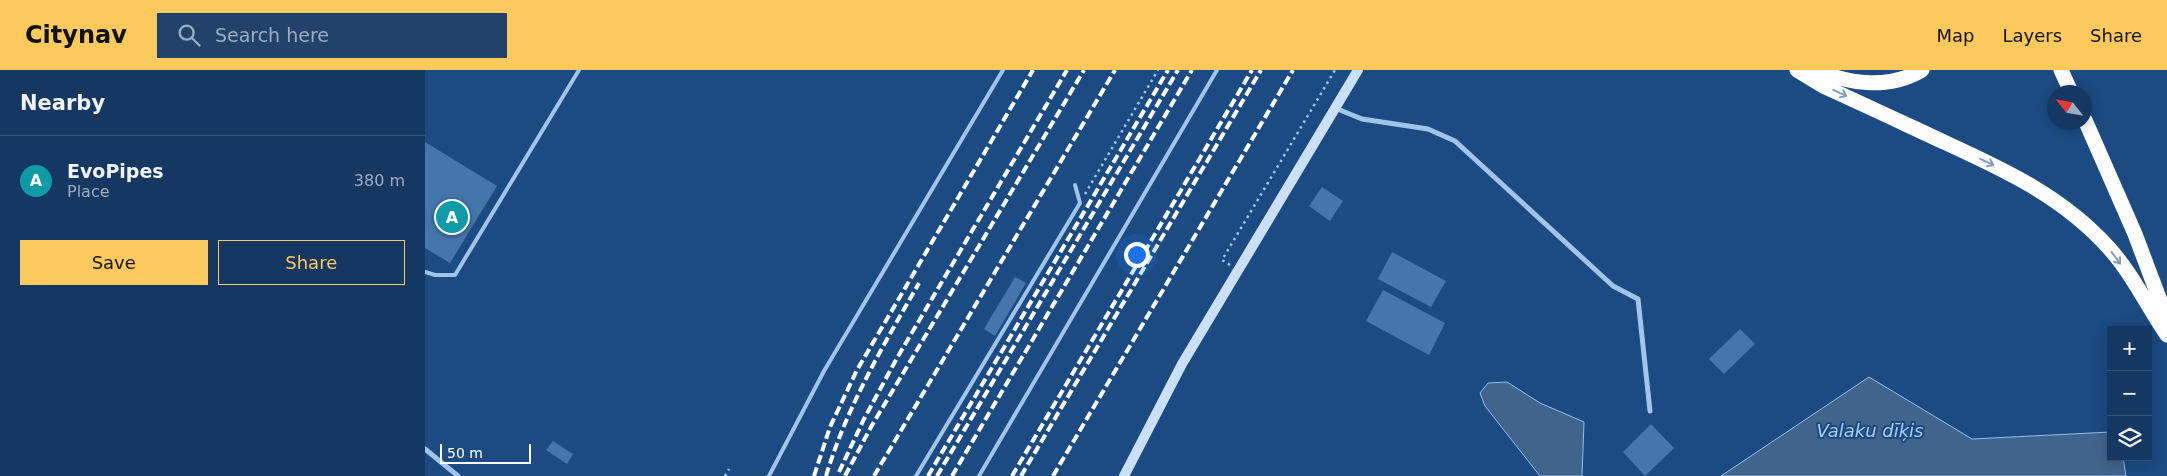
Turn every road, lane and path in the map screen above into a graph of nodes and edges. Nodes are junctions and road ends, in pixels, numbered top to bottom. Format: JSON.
{"nodes":[{"id":1,"x":579,"y":70,"type":"edge"},
{"id":2,"x":1003,"y":70,"type":"edge"},
{"id":3,"x":1158,"y":70,"type":"edge"},
{"id":4,"x":1217,"y":70,"type":"edge"},
{"id":5,"x":1335,"y":70,"type":"edge"},
{"id":6,"x":1358,"y":70,"type":"edge"},
{"id":7,"x":1797,"y":70,"type":"edge"},
{"id":8,"x":1817,"y":70,"type":"edge"},
{"id":9,"x":1922,"y":70,"type":"edge"},
{"id":10,"x":2061,"y":70,"type":"edge"},
{"id":11,"x":2068,"y":85,"type":"edge"},
{"id":12,"x":1335,"y":108,"type":"junction"},
{"id":13,"x":2089,"y":130,"type":"edge"},
{"id":14,"x":1075,"y":185,"type":"dead end"},
{"id":15,"x":1080,"y":203,"type":"junction"},
{"id":16,"x":1222,"y":260,"type":"dead end"},
{"id":17,"x":425,"y":272,"type":"edge"},
{"id":18,"x":2167,"y":319,"type":"edge"},
{"id":19,"x":2167,"y":335,"type":"edge"},
{"id":20,"x":1650,"y":411,"type":"dead end"},
{"id":21,"x":425,"y":450,"type":"edge"},
{"id":22,"x":729,"y":469,"type":"dead end"},
{"id":23,"x":458,"y":476,"type":"edge"},
{"id":24,"x":725,"y":476,"type":"edge"},
{"id":25,"x":769,"y":476,"type":"edge"},
{"id":26,"x":917,"y":476,"type":"edge"},
{"id":27,"x":979,"y":476,"type":"edge"},
{"id":28,"x":1124,"y":476,"type":"edge"}],
"edges":[{"from":1,"to":17,"type":"lane"},
{"from":2,"to":25,"type":"lane"},
{"from":3,"to":15,"type":"path"},
{"from":4,"to":27,"type":"lane"},
{"from":5,"to":16,"type":"path"},
{"from":6,"to":12,"type":"main road"},
{"from":7,"to":19,"type":"highway","one_way":true},
{"from":8,"to":9,"type":"highway"},
{"from":10,"to":11,"type":"highway"},
{"from":12,"to":20,"type":"street"},
{"from":12,"to":28,"type":"main road"},
{"from":13,"to":18,"type":"highway"},
{"from":14,"to":15,"type":"lane"},
{"from":15,"to":26,"type":"lane"},
{"from":21,"to":23,"type":"street"},
{"from":22,"to":24,"type":"path"}]}
